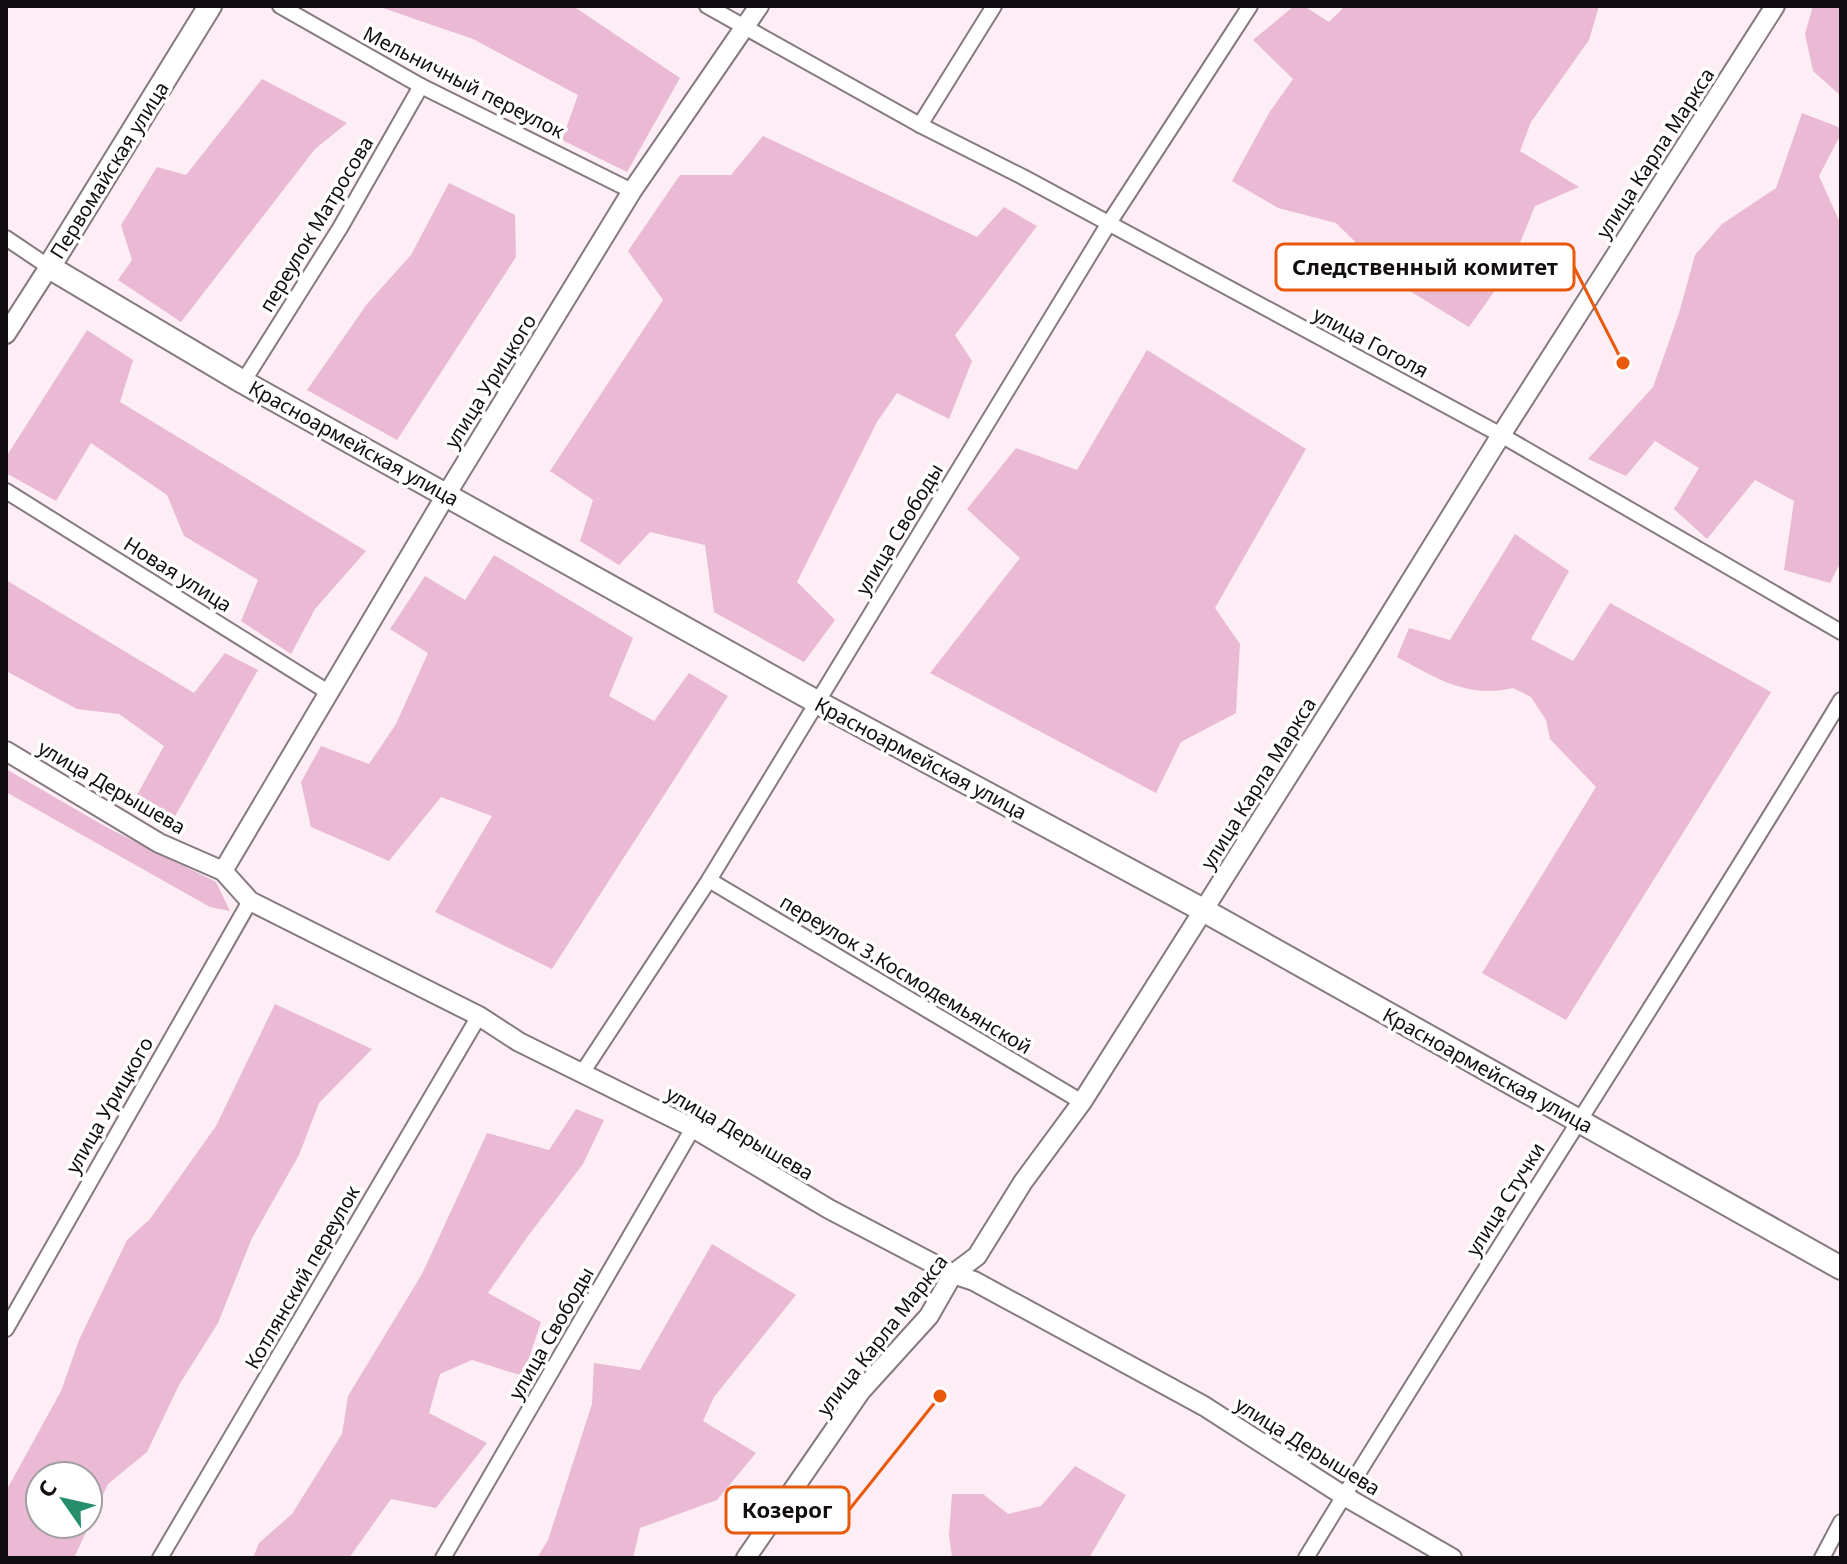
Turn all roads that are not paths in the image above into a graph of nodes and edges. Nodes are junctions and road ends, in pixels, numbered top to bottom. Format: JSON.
{"nodes":[{"id":1,"x":210,"y":6,"type":"edge"},
{"id":2,"x":280,"y":6,"type":"edge"},
{"id":3,"x":707,"y":6,"type":"edge"},
{"id":4,"x":759,"y":6,"type":"edge"},
{"id":5,"x":994,"y":6,"type":"edge"},
{"id":6,"x":1250,"y":6,"type":"edge"},
{"id":7,"x":1775,"y":6,"type":"edge"},
{"id":8,"x":746,"y":27,"type":"junction"},
{"id":9,"x":421,"y":86,"type":"junction"},
{"id":10,"x":920,"y":125,"type":"junction"},
{"id":11,"x":632,"y":191,"type":"junction"},
{"id":12,"x":1109,"y":223,"type":"junction"},
{"id":13,"x":6,"y":238,"type":"edge"},
{"id":14,"x":49,"y":267,"type":"junction"},
{"id":15,"x":6,"y":334,"type":"edge"},
{"id":16,"x":243,"y":382,"type":"junction"},
{"id":17,"x":1501,"y":435,"type":"junction"},
{"id":18,"x":6,"y":491,"type":"edge"},
{"id":19,"x":446,"y":495,"type":"junction"},
{"id":20,"x":1841,"y":632,"type":"edge"},
{"id":21,"x":328,"y":692,"type":"junction"},
{"id":22,"x":1841,"y":700,"type":"edge"},
{"id":23,"x":817,"y":702,"type":"junction"},
{"id":24,"x":6,"y":751,"type":"edge"},
{"id":25,"x":223,"y":871,"type":"junction"},
{"id":26,"x":709,"y":880,"type":"junction"},
{"id":27,"x":250,"y":901,"type":"junction"},
{"id":28,"x":1203,"y":910,"type":"junction"},
{"id":29,"x":479,"y":1016,"type":"junction"},
{"id":30,"x":582,"y":1073,"type":"junction"},
{"id":31,"x":1082,"y":1102,"type":"junction"},
{"id":32,"x":1577,"y":1120,"type":"junction"},
{"id":33,"x":693,"y":1128,"type":"junction"},
{"id":34,"x":1841,"y":1268,"type":"edge"},
{"id":35,"x":953,"y":1274,"type":"junction"},
{"id":36,"x":6,"y":1329,"type":"edge"},
{"id":37,"x":1344,"y":1496,"type":"junction"},
{"id":38,"x":1841,"y":1522,"type":"edge"},
{"id":39,"x":160,"y":1558,"type":"edge"},
{"id":40,"x":443,"y":1558,"type":"edge"},
{"id":41,"x":746,"y":1558,"type":"edge"},
{"id":42,"x":1306,"y":1558,"type":"edge"},
{"id":43,"x":1452,"y":1558,"type":"edge"},
{"id":44,"x":1822,"y":1558,"type":"edge"}],
"edges":[{"from":1,"to":14,"type":"main road","name":"Первомайская улица"},
{"from":2,"to":9,"type":"street","name":"Мельничный переулок"},
{"from":3,"to":8,"type":"street","name":"улица Гоголя"},
{"from":4,"to":8,"type":"street","name":"улица Урицкого"},
{"from":5,"to":10,"type":"street"},
{"from":6,"to":12,"type":"street","name":"улица Свободы"},
{"from":7,"to":17,"type":"street","name":"улица Карла Маркса"},
{"from":8,"to":10,"type":"street","name":"улица Гоголя"},
{"from":8,"to":11,"type":"street","name":"улица Урицкого"},
{"from":9,"to":11,"type":"street","name":"Мельничный переулок"},
{"from":9,"to":16,"type":"street","name":"переулок Матросова"},
{"from":10,"to":12,"type":"street","name":"улица Гоголя"},
{"from":11,"to":19,"type":"street","name":"улица Урицкого"},
{"from":12,"to":17,"type":"street","name":"улица Гоголя"},
{"from":12,"to":23,"type":"street","name":"улица Свободы"},
{"from":13,"to":14,"type":"street","name":"Красноармейская улица"},
{"from":14,"to":15,"type":"street","name":"Первомайская улица"},
{"from":14,"to":16,"type":"main road","name":"Красноармейская улица"},
{"from":16,"to":19,"type":"main road","name":"Красноармейская улица"},
{"from":17,"to":20,"type":"street","name":"улица Гоголя"},
{"from":17,"to":28,"type":"street","name":"улица Карла Маркса"},
{"from":18,"to":21,"type":"street","name":"Новая улица"},
{"from":19,"to":21,"type":"street","name":"улица Урицкого"},
{"from":19,"to":23,"type":"main road","name":"Красноармейская улица"},
{"from":21,"to":25,"type":"street","name":"улица Урицкого"},
{"from":22,"to":32,"type":"street","name":"улица Стучки"},
{"from":23,"to":26,"type":"street","name":"улица Свободы"},
{"from":23,"to":28,"type":"main road","name":"Красноармейская улица"},
{"from":24,"to":25,"type":"street","name":"улица Дерышева"},
{"from":25,"to":27,"type":"street","name":"улица Дерышева"},
{"from":26,"to":30,"type":"street","name":"улица Свободы"},
{"from":26,"to":31,"type":"street","name":"переулок З.Космодемьянской"},
{"from":27,"to":29,"type":"street","name":"улица Дерышева"},
{"from":27,"to":36,"type":"street","name":"улица Урицкого"},
{"from":28,"to":31,"type":"street","name":"улица Карла Маркса"},
{"from":28,"to":32,"type":"main road","name":"Красноармейская улица"},
{"from":29,"to":30,"type":"street","name":"улица Дерышева"},
{"from":29,"to":39,"type":"street","name":"Котлянский переулок"},
{"from":30,"to":33,"type":"street","name":"улица Дерышева"},
{"from":31,"to":35,"type":"street","name":"улица Карла Маркса"},
{"from":32,"to":34,"type":"main road","name":"Красноармейская улица"},
{"from":32,"to":37,"type":"street","name":"улица Стучки"},
{"from":33,"to":35,"type":"street","name":"улица Дерышева"},
{"from":33,"to":40,"type":"street","name":"улица Свободы"},
{"from":35,"to":37,"type":"street","name":"улица Дерышева"},
{"from":35,"to":41,"type":"street","name":"улица Карла Маркса"},
{"from":37,"to":42,"type":"street","name":"улица Стучки"},
{"from":37,"to":43,"type":"street","name":"улица Дерышева"},
{"from":38,"to":44,"type":"street"}]}
